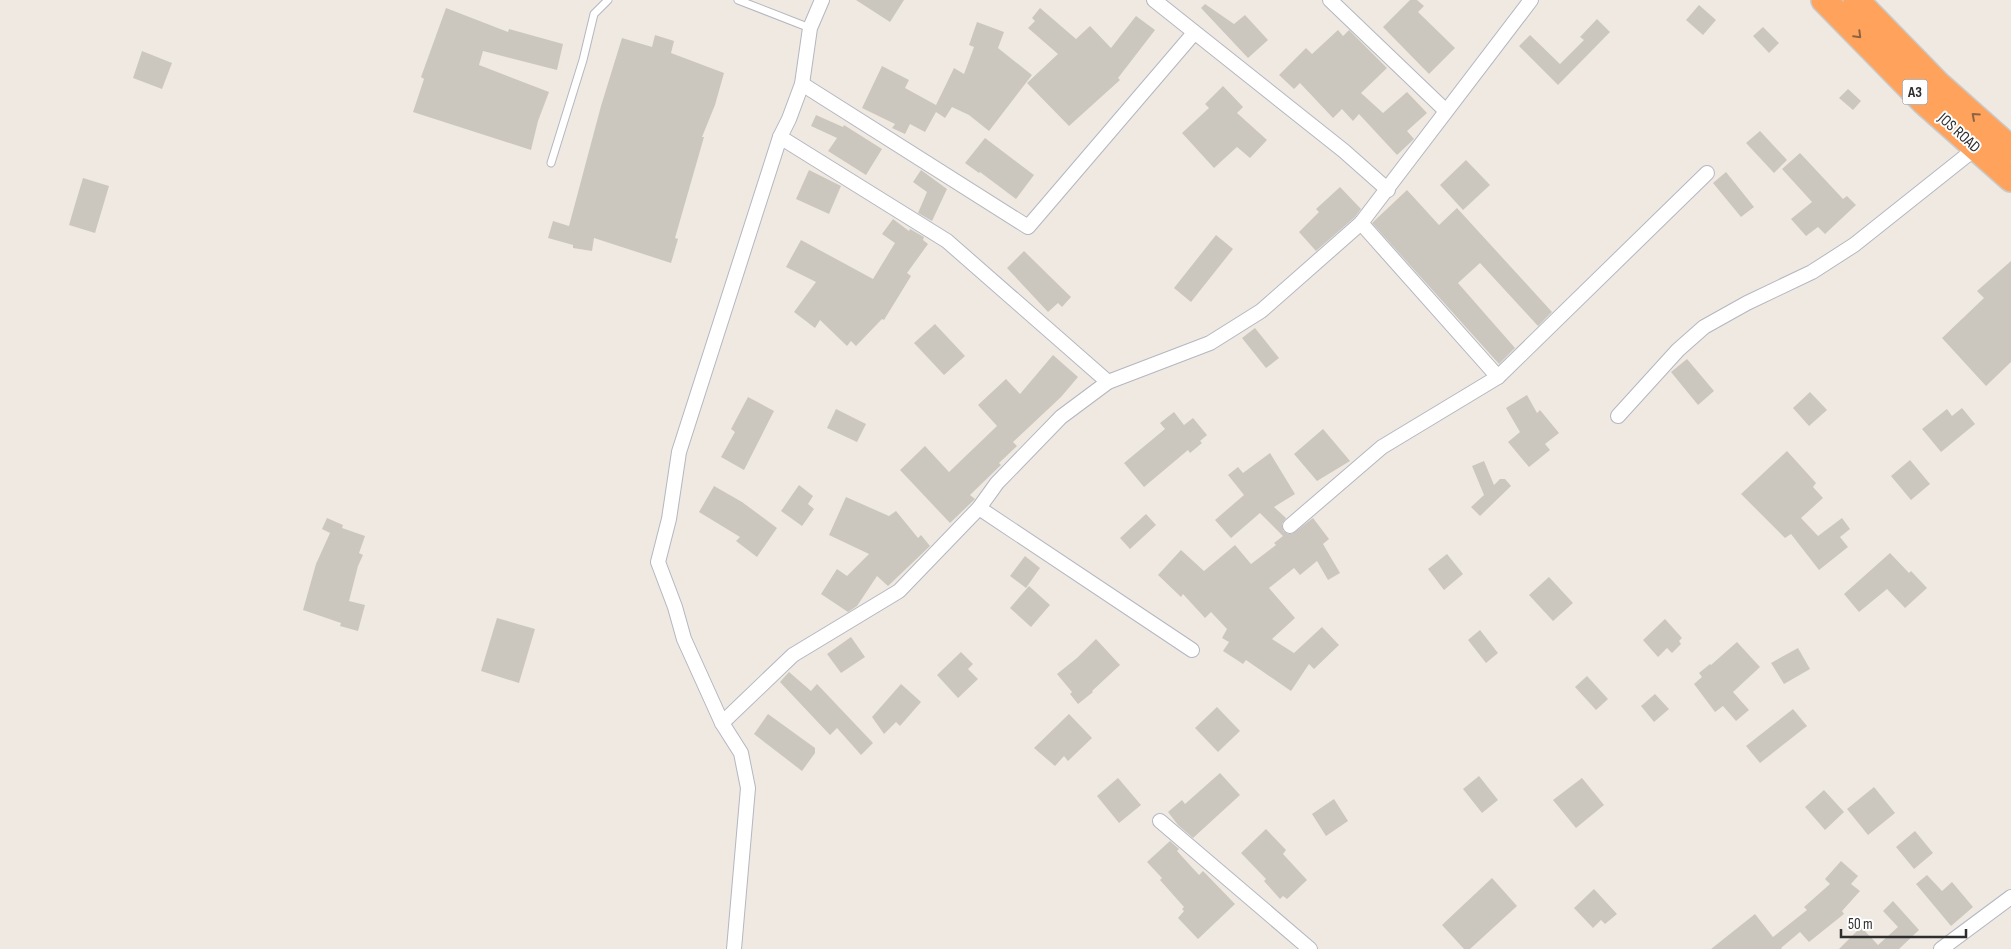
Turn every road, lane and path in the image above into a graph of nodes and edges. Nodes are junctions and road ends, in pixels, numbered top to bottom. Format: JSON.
{"nodes":[{"id":1,"x":608,"y":0,"type":"edge"},
{"id":2,"x":738,"y":0,"type":"edge"},
{"id":3,"x":822,"y":0,"type":"edge"},
{"id":4,"x":1154,"y":0,"type":"edge"},
{"id":5,"x":1330,"y":0,"type":"edge"},
{"id":6,"x":1531,"y":0,"type":"edge"},
{"id":7,"x":1824,"y":0,"type":"edge"},
{"id":8,"x":1856,"y":0,"type":"edge"},
{"id":9,"x":810,"y":28,"type":"junction"},
{"id":10,"x":1194,"y":33,"type":"junction"},
{"id":11,"x":802,"y":84,"type":"junction"},
{"id":12,"x":1446,"y":112,"type":"junction"},
{"id":13,"x":780,"y":137,"type":"junction"},
{"id":14,"x":1976,"y":148,"type":"junction"},
{"id":15,"x":2011,"y":149,"type":"edge"},
{"id":16,"x":551,"y":163,"type":"dead end"},
{"id":17,"x":1707,"y":173,"type":"dead end"},
{"id":18,"x":2011,"y":178,"type":"edge"},
{"id":19,"x":1388,"y":190,"type":"junction"},
{"id":20,"x":1361,"y":223,"type":"junction"},
{"id":21,"x":1498,"y":377,"type":"junction"},
{"id":22,"x":1108,"y":382,"type":"junction"},
{"id":23,"x":1618,"y":416,"type":"dead end"},
{"id":24,"x":979,"y":508,"type":"junction"},
{"id":25,"x":1290,"y":526,"type":"dead end"},
{"id":26,"x":1192,"y":650,"type":"dead end"},
{"id":27,"x":722,"y":723,"type":"junction"},
{"id":28,"x":1160,"y":821,"type":"dead end"},
{"id":29,"x":2011,"y":897,"type":"edge"},
{"id":30,"x":734,"y":949,"type":"edge"},
{"id":31,"x":1310,"y":949,"type":"edge"},
{"id":32,"x":1941,"y":949,"type":"edge"}],
"edges":[{"from":1,"to":16,"type":"lane"},
{"from":2,"to":9,"type":"lane"},
{"from":3,"to":9,"type":"street"},
{"from":4,"to":10,"type":"street"},
{"from":5,"to":12,"type":"street"},
{"from":6,"to":12,"type":"street"},
{"from":7,"to":14,"type":"highway","name":"JOS ROAD","number":"A3","one_way":true},
{"from":15,"to":8,"type":"highway","name":"JOS ROAD","number":"A3","one_way":true},
{"from":9,"to":11,"type":"street"},
{"from":10,"to":11,"type":"street"},
{"from":10,"to":19,"type":"street"},
{"from":11,"to":13,"type":"street"},
{"from":12,"to":19,"type":"street"},
{"from":13,"to":22,"type":"street"},
{"from":13,"to":27,"type":"street"},
{"from":14,"to":18,"type":"highway","name":"JOS ROAD","number":"A3"},
{"from":14,"to":23,"type":"street"},
{"from":17,"to":21,"type":"street"},
{"from":19,"to":20,"type":"street"},
{"from":20,"to":21,"type":"street"},
{"from":20,"to":22,"type":"street"},
{"from":21,"to":25,"type":"street"},
{"from":22,"to":24,"type":"street"},
{"from":24,"to":26,"type":"street"},
{"from":24,"to":27,"type":"street"},
{"from":27,"to":30,"type":"street"},
{"from":28,"to":31,"type":"street"},
{"from":29,"to":32,"type":"street"}]}
